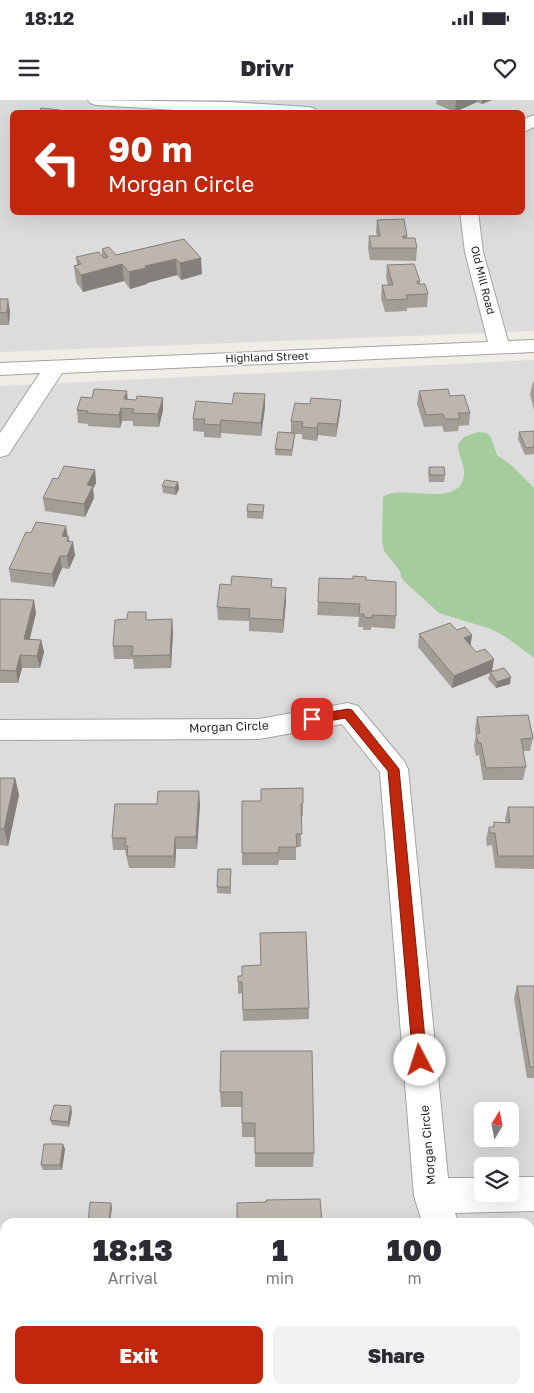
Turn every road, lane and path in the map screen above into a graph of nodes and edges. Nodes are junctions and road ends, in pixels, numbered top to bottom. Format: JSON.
{"nodes":[{"id":1,"x":96,"y":100,"type":"edge"},
{"id":2,"x":277,"y":110,"type":"edge"},
{"id":3,"x":469,"y":215,"type":"edge"},
{"id":4,"x":534,"y":346,"type":"edge"},
{"id":5,"x":500,"y":348,"type":"junction"},
{"id":6,"x":55,"y":367,"type":"junction"},
{"id":7,"x":0,"y":369,"type":"edge"},
{"id":8,"x":0,"y":450,"type":"edge"},
{"id":9,"x":0,"y":730,"type":"edge"},
{"id":10,"x":534,"y":1194,"type":"edge"},
{"id":11,"x":436,"y":1209,"type":"edge"}],
"edges":[{"from":1,"to":2,"type":"street"},
{"from":3,"to":5,"type":"street","name":"Old Mill Road"},
{"from":4,"to":5,"type":"street","name":"Highland Street"},
{"from":5,"to":6,"type":"street","name":"Highland Street"},
{"from":6,"to":7,"type":"street","name":"Highland Street"},
{"from":6,"to":8,"type":"street"},
{"from":9,"to":11,"type":"street","name":"Morgan Circle"},
{"from":10,"to":11,"type":"street"}]}
